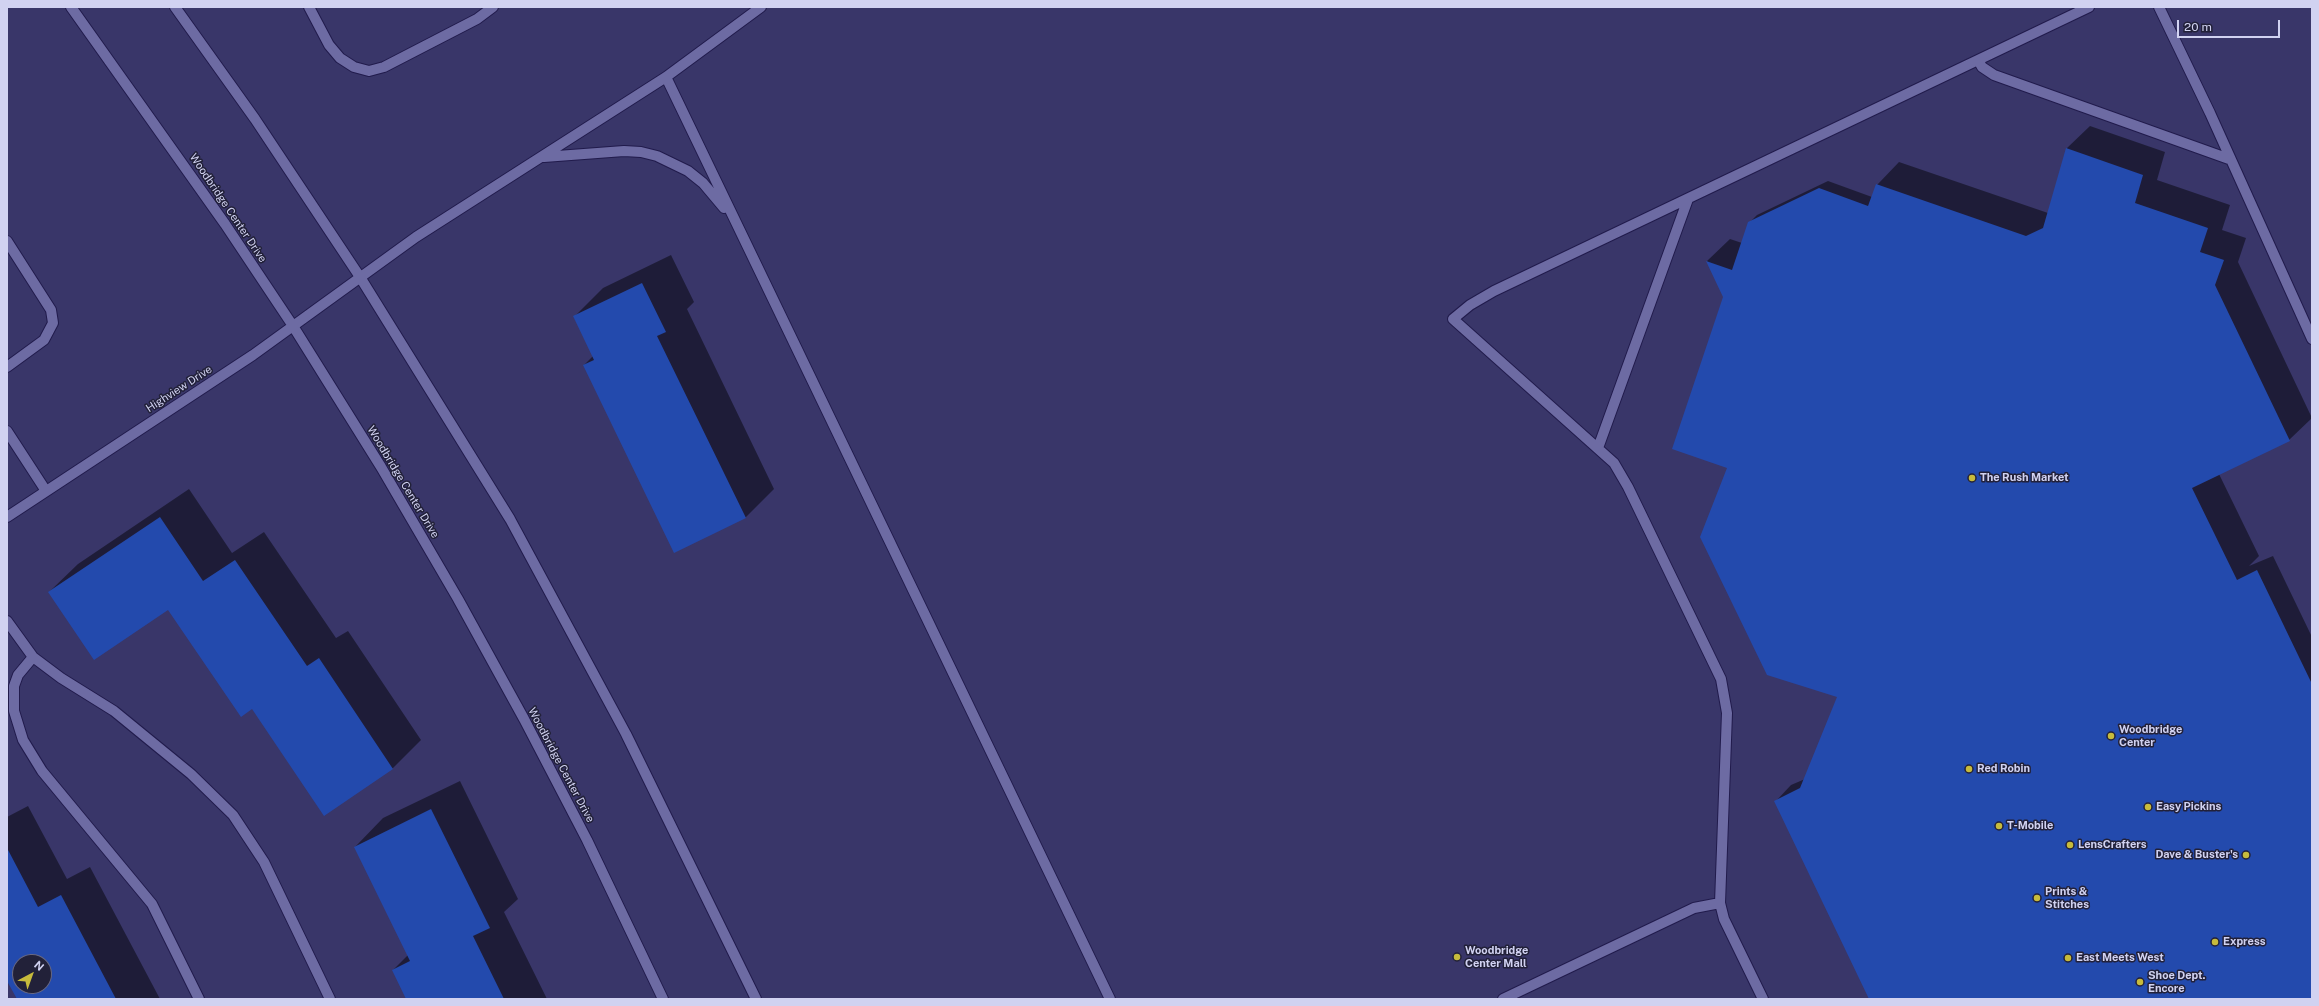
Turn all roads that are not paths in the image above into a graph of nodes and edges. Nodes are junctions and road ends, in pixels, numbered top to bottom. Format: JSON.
{"nodes":[{"id":1,"x":71,"y":7,"type":"edge"},
{"id":2,"x":175,"y":7,"type":"edge"},
{"id":3,"x":309,"y":7,"type":"edge"},
{"id":4,"x":493,"y":7,"type":"edge"},
{"id":5,"x":761,"y":7,"type":"edge"},
{"id":6,"x":2089,"y":7,"type":"edge"},
{"id":7,"x":2159,"y":7,"type":"edge"},
{"id":8,"x":1978,"y":60,"type":"junction"},
{"id":9,"x":666,"y":77,"type":"junction"},
{"id":10,"x":542,"y":157,"type":"junction"},
{"id":11,"x":2229,"y":159,"type":"junction"},
{"id":12,"x":1688,"y":199,"type":"junction"},
{"id":13,"x":742,"y":234,"type":"junction"},
{"id":14,"x":7,"y":241,"type":"edge"},
{"id":15,"x":360,"y":277,"type":"junction"},
{"id":16,"x":293,"y":326,"type":"junction"},
{"id":17,"x":2312,"y":339,"type":"edge"},
{"id":18,"x":7,"y":367,"type":"edge"},
{"id":19,"x":7,"y":431,"type":"edge"},
{"id":20,"x":1598,"y":448,"type":"junction"},
{"id":21,"x":46,"y":491,"type":"junction"},
{"id":22,"x":7,"y":516,"type":"edge"},
{"id":23,"x":7,"y":621,"type":"edge"},
{"id":24,"x":32,"y":657,"type":"junction"},
{"id":25,"x":1720,"y":903,"type":"junction"},
{"id":26,"x":199,"y":999,"type":"edge"},
{"id":27,"x":330,"y":999,"type":"edge"},
{"id":28,"x":663,"y":999,"type":"edge"},
{"id":29,"x":756,"y":999,"type":"edge"},
{"id":30,"x":1110,"y":999,"type":"edge"},
{"id":31,"x":1503,"y":999,"type":"edge"},
{"id":32,"x":1763,"y":999,"type":"edge"}],
"edges":[{"from":1,"to":16,"type":"street","name":"Woodbridge Center Drive"},
{"from":2,"to":15,"type":"street"},
{"from":3,"to":4,"type":"street"},
{"from":5,"to":9,"type":"street","name":"Highview Drive"},
{"from":6,"to":8,"type":"street"},
{"from":7,"to":11,"type":"street"},
{"from":8,"to":11,"type":"street"},
{"from":8,"to":12,"type":"street"},
{"from":9,"to":10,"type":"street","name":"Highview Drive"},
{"from":9,"to":13,"type":"street"},
{"from":10,"to":13,"type":"street"},
{"from":10,"to":15,"type":"street","name":"Highview Drive"},
{"from":11,"to":17,"type":"street"},
{"from":12,"to":20,"type":"street"},
{"from":12,"to":20,"type":"street"},
{"from":13,"to":30,"type":"street"},
{"from":14,"to":18,"type":"street"},
{"from":15,"to":16,"type":"street","name":"Highview Drive"},
{"from":15,"to":29,"type":"street"},
{"from":16,"to":21,"type":"street","name":"Highview Drive"},
{"from":16,"to":28,"type":"street","name":"Woodbridge Center Drive"},
{"from":19,"to":21,"type":"street"},
{"from":20,"to":25,"type":"street"},
{"from":21,"to":22,"type":"street","name":"Highview Drive"},
{"from":23,"to":24,"type":"street"},
{"from":24,"to":26,"type":"street"},
{"from":24,"to":27,"type":"street"},
{"from":25,"to":31,"type":"street"},
{"from":25,"to":32,"type":"street"}]}
